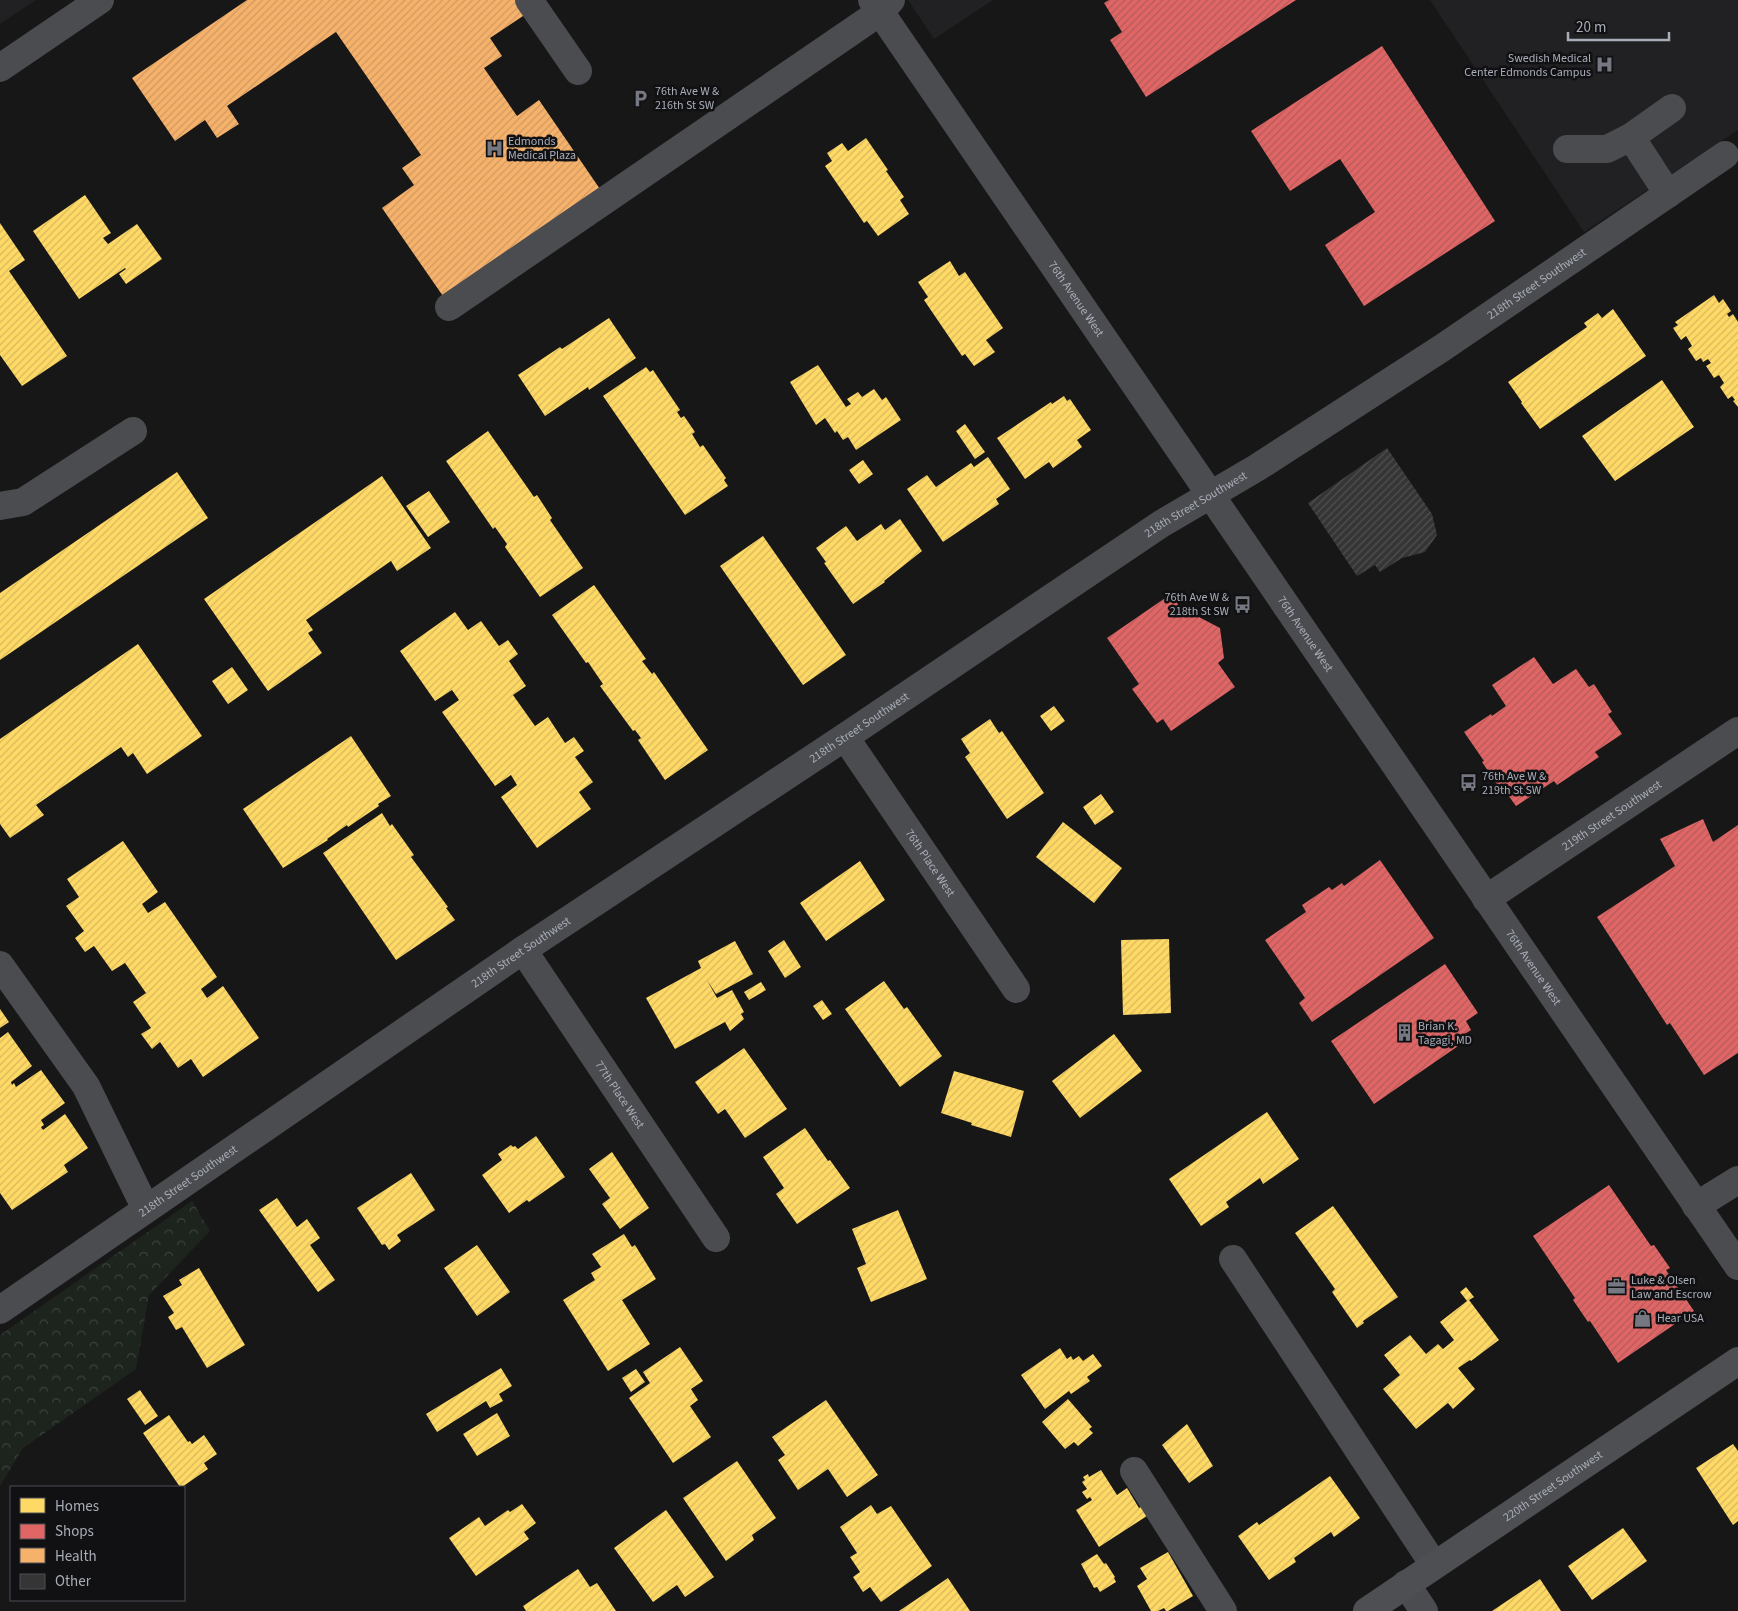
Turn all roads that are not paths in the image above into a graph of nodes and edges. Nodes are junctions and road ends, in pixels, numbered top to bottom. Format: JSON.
{"nodes":[{"id":1,"x":100,"y":0,"type":"edge"},
{"id":2,"x":529,"y":0,"type":"edge"},
{"id":3,"x":881,"y":4,"type":"edge"},
{"id":4,"x":0,"y":68,"type":"edge"},
{"id":5,"x":578,"y":71,"type":"dead end"},
{"id":6,"x":1672,"y":108,"type":"dead end"},
{"id":7,"x":1631,"y":137,"type":"junction"},
{"id":8,"x":1567,"y":149,"type":"dead end"},
{"id":9,"x":1725,"y":155,"type":"dead end"},
{"id":10,"x":1668,"y":194,"type":"junction"},
{"id":11,"x":449,"y":308,"type":"dead end"},
{"id":12,"x":133,"y":431,"type":"dead end"},
{"id":13,"x":1210,"y":495,"type":"junction"},
{"id":14,"x":0,"y":506,"type":"edge"},
{"id":15,"x":1738,"y":731,"type":"edge"},
{"id":16,"x":846,"y":737,"type":"junction"},
{"id":17,"x":1486,"y":899,"type":"junction"},
{"id":18,"x":523,"y":950,"type":"junction"},
{"id":19,"x":0,"y":965,"type":"edge"},
{"id":20,"x":1016,"y":989,"type":"dead end"},
{"id":21,"x":1738,"y":1180,"type":"edge"},
{"id":22,"x":1696,"y":1206,"type":"junction"},
{"id":23,"x":146,"y":1209,"type":"junction"},
{"id":24,"x":716,"y":1238,"type":"dead end"},
{"id":25,"x":1233,"y":1259,"type":"dead end"},
{"id":26,"x":1738,"y":1266,"type":"edge"},
{"id":27,"x":0,"y":1310,"type":"edge"},
{"id":28,"x":1738,"y":1361,"type":"edge"},
{"id":29,"x":1134,"y":1471,"type":"dead end"},
{"id":30,"x":1434,"y":1565,"type":"junction"},
{"id":31,"x":1406,"y":1584,"type":"junction"},
{"id":32,"x":1223,"y":1611,"type":"edge"},
{"id":33,"x":1367,"y":1611,"type":"edge"},
{"id":34,"x":1424,"y":1611,"type":"edge"}],
"edges":[{"from":1,"to":4,"type":"street"},
{"from":2,"to":5,"type":"street"},
{"from":3,"to":11,"type":"street"},
{"from":3,"to":13,"type":"street","name":"76th Avenue West"},
{"from":6,"to":7,"type":"street"},
{"from":7,"to":8,"type":"street"},
{"from":7,"to":10,"type":"street"},
{"from":9,"to":10,"type":"street","name":"218th Street Southwest"},
{"from":10,"to":13,"type":"street","name":"218th Street Southwest"},
{"from":12,"to":14,"type":"street"},
{"from":13,"to":16,"type":"street","name":"218th Street Southwest"},
{"from":13,"to":17,"type":"street","name":"76th Avenue West"},
{"from":15,"to":17,"type":"street","name":"219th Street Southwest"},
{"from":16,"to":18,"type":"street","name":"218th Street Southwest"},
{"from":16,"to":20,"type":"street","name":"76th Place West"},
{"from":17,"to":22,"type":"street","name":"76th Avenue West"},
{"from":18,"to":23,"type":"street","name":"218th Street Southwest"},
{"from":18,"to":24,"type":"street","name":"77th Place West"},
{"from":19,"to":23,"type":"street"},
{"from":21,"to":22,"type":"street"},
{"from":22,"to":26,"type":"street","name":"76th Avenue West"},
{"from":23,"to":27,"type":"street","name":"218th Street Southwest"},
{"from":25,"to":30,"type":"street"},
{"from":28,"to":30,"type":"main road","name":"220th Street Southwest"},
{"from":29,"to":32,"type":"street"},
{"from":30,"to":31,"type":"main road","name":"220th Street Southwest"},
{"from":31,"to":33,"type":"main road","name":"220th Street Southwest"},
{"from":31,"to":34,"type":"street"}]}
